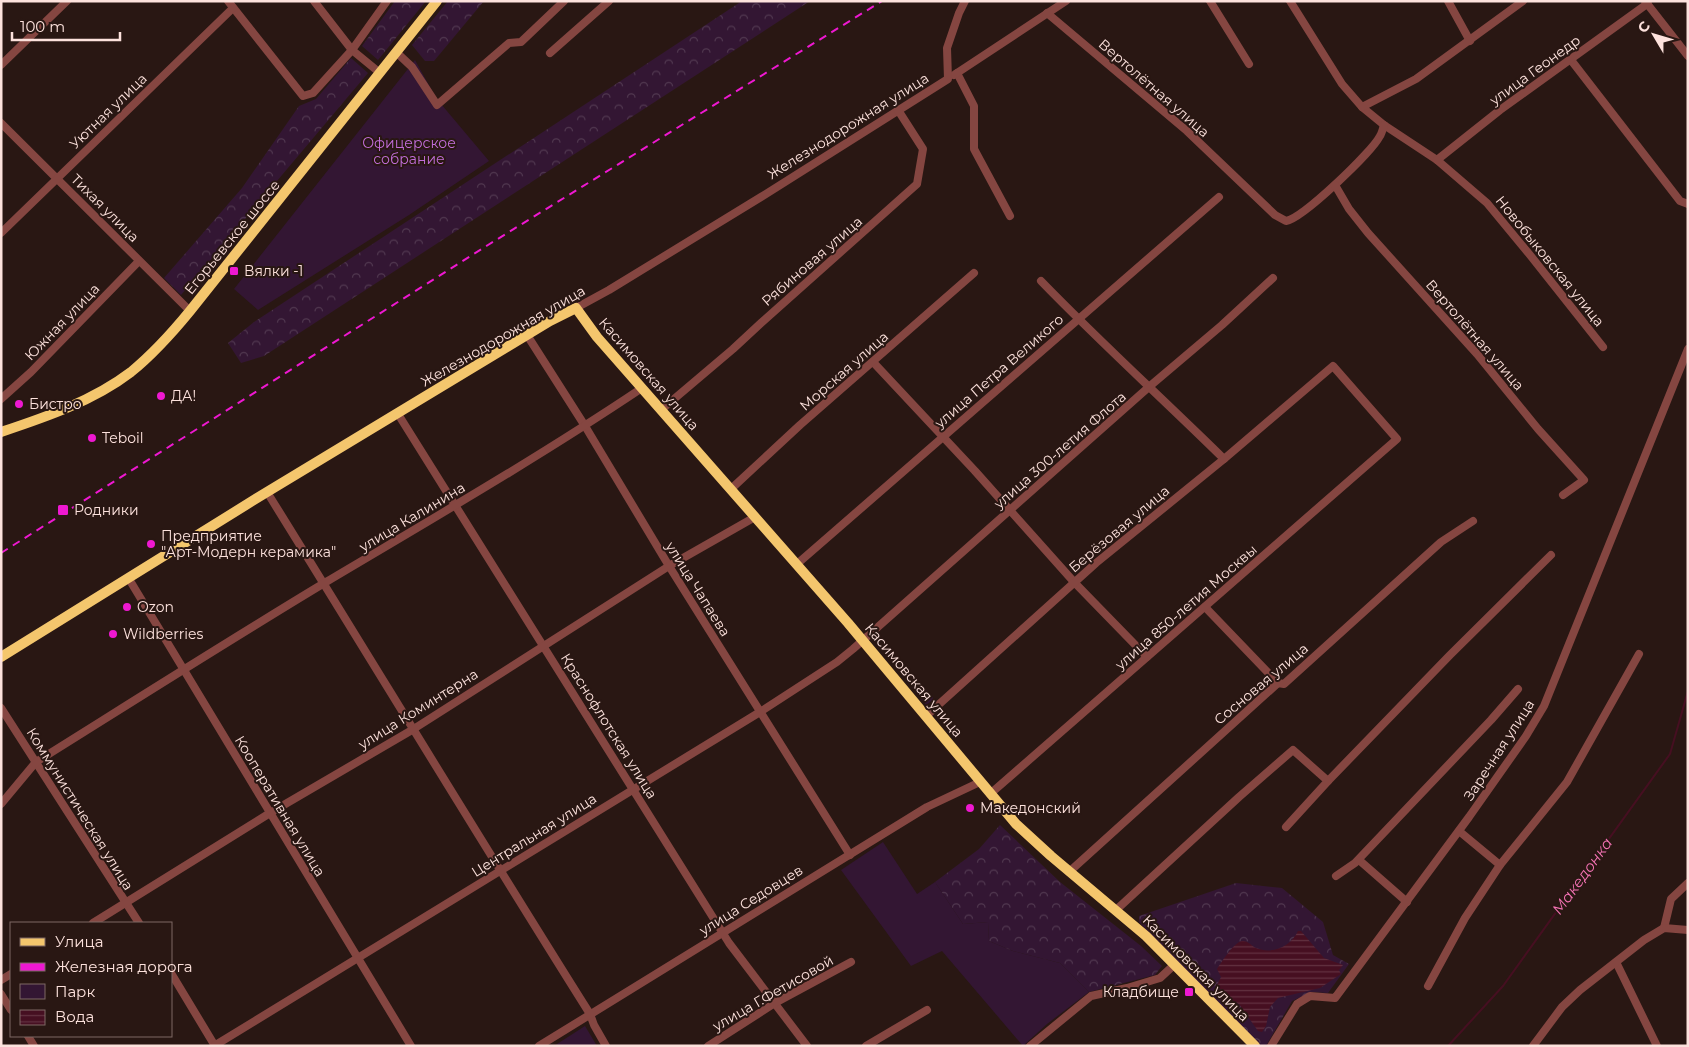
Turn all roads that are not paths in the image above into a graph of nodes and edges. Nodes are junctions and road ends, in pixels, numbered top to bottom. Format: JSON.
{"nodes":[{"id":1,"x":67,"y":1,"type":"edge"},
{"id":2,"x":314,"y":1,"type":"edge"},
{"id":3,"x":388,"y":1,"type":"edge"},
{"id":4,"x":437,"y":1,"type":"edge"},
{"id":5,"x":564,"y":1,"type":"edge"},
{"id":6,"x":609,"y":1,"type":"edge"},
{"id":7,"x":965,"y":1,"type":"edge"},
{"id":8,"x":1066,"y":1,"type":"edge"},
{"id":9,"x":1210,"y":1,"type":"edge"},
{"id":10,"x":1290,"y":1,"type":"edge"},
{"id":11,"x":1448,"y":1,"type":"edge"},
{"id":12,"x":1523,"y":1,"type":"edge"},
{"id":13,"x":1647,"y":2,"type":"edge"},
{"id":14,"x":230,"y":4,"type":"edge"},
{"id":15,"x":1047,"y":13,"type":"junction"},
{"id":16,"x":1470,"y":41,"type":"junction"},
{"id":17,"x":352,"y":50,"type":"junction"},
{"id":18,"x":396,"y":52,"type":"junction"},
{"id":19,"x":550,"y":53,"type":"dead end"},
{"id":20,"x":1688,"y":56,"type":"edge"},
{"id":21,"x":1571,"y":60,"type":"junction"},
{"id":22,"x":1248,"y":64,"type":"dead end"},
{"id":23,"x":1,"y":65,"type":"edge"},
{"id":24,"x":380,"y":73,"type":"junction"},
{"id":25,"x":957,"y":73,"type":"junction"},
{"id":26,"x":948,"y":79,"type":"junction"},
{"id":27,"x":1362,"y":107,"type":"junction"},
{"id":28,"x":898,"y":110,"type":"junction"},
{"id":29,"x":1,"y":123,"type":"edge"},
{"id":30,"x":1384,"y":125,"type":"junction"},
{"id":31,"x":1437,"y":160,"type":"junction"},
{"id":32,"x":57,"y":178,"type":"junction"},
{"id":33,"x":1336,"y":185,"type":"junction"},
{"id":34,"x":1219,"y":197,"type":"dead end"},
{"id":35,"x":1688,"y":204,"type":"edge"},
{"id":36,"x":1010,"y":216,"type":"dead end"},
{"id":37,"x":1,"y":233,"type":"edge"},
{"id":38,"x":139,"y":261,"type":"junction"},
{"id":39,"x":974,"y":273,"type":"dead end"},
{"id":40,"x":1273,"y":278,"type":"dead end"},
{"id":41,"x":1041,"y":281,"type":"dead end"},
{"id":42,"x":576,"y":308,"type":"junction"},
{"id":43,"x":190,"y":311,"type":"junction"},
{"id":44,"x":1078,"y":319,"type":"junction"},
{"id":45,"x":527,"y":335,"type":"junction"},
{"id":46,"x":1603,"y":347,"type":"dead end"},
{"id":47,"x":1688,"y":349,"type":"edge"},
{"id":48,"x":873,"y":362,"type":"junction"},
{"id":49,"x":1150,"y":386,"type":"junction"},
{"id":50,"x":642,"y":388,"type":"junction"},
{"id":51,"x":1,"y":399,"type":"edge"},
{"id":52,"x":661,"y":410,"type":"junction"},
{"id":53,"x":398,"y":414,"type":"junction"},
{"id":54,"x":586,"y":426,"type":"junction"},
{"id":55,"x":1,"y":432,"type":"edge"},
{"id":56,"x":943,"y":436,"type":"junction"},
{"id":57,"x":1397,"y":439,"type":"joint"},
{"id":58,"x":1224,"y":459,"type":"junction"},
{"id":59,"x":731,"y":489,"type":"junction"},
{"id":60,"x":267,"y":492,"type":"junction"},
{"id":61,"x":1563,"y":495,"type":"dead end"},
{"id":62,"x":455,"y":506,"type":"junction"},
{"id":63,"x":1010,"y":510,"type":"junction"},
{"id":64,"x":755,"y":517,"type":"junction"},
{"id":65,"x":1473,"y":521,"type":"dead end"},
{"id":66,"x":1551,"y":555,"type":"dead end"},
{"id":67,"x":797,"y":564,"type":"junction"},
{"id":68,"x":669,"y":566,"type":"junction"},
{"id":69,"x":129,"y":579,"type":"junction"},
{"id":70,"x":1074,"y":582,"type":"junction"},
{"id":71,"x":324,"y":583,"type":"junction"},
{"id":72,"x":1205,"y":607,"type":"junction"},
{"id":73,"x":863,"y":641,"type":"junction"},
{"id":74,"x":543,"y":644,"type":"junction"},
{"id":75,"x":1639,"y":654,"type":"dead end"},
{"id":76,"x":1147,"y":657,"type":"junction"},
{"id":77,"x":1,"y":658,"type":"edge"},
{"id":78,"x":184,"y":670,"type":"junction"},
{"id":79,"x":1278,"y":683,"type":"junction"},
{"id":80,"x":1518,"y":689,"type":"dead end"},
{"id":81,"x":1,"y":708,"type":"edge"},
{"id":82,"x":760,"y":712,"type":"junction"},
{"id":83,"x":926,"y":716,"type":"junction"},
{"id":84,"x":412,"y":730,"type":"junction"},
{"id":85,"x":36,"y":762,"type":"junction"},
{"id":86,"x":1328,"y":781,"type":"junction"},
{"id":87,"x":980,"y":782,"type":"junction"},
{"id":88,"x":632,"y":789,"type":"junction"},
{"id":89,"x":990,"y":794,"type":"junction"},
{"id":90,"x":1,"y":804,"type":"edge"},
{"id":91,"x":270,"y":813,"type":"junction"},
{"id":92,"x":1286,"y":827,"type":"dead end"},
{"id":93,"x":1459,"y":831,"type":"junction"},
{"id":94,"x":850,"y":855,"type":"junction"},
{"id":95,"x":1358,"y":860,"type":"junction"},
{"id":96,"x":1500,"y":865,"type":"junction"},
{"id":97,"x":499,"y":871,"type":"junction"},
{"id":98,"x":1069,"y":872,"type":"junction"},
{"id":99,"x":1336,"y":876,"type":"dead end"},
{"id":100,"x":1688,"y":883,"type":"edge"},
{"id":101,"x":1407,"y":902,"type":"junction"},
{"id":102,"x":126,"y":904,"type":"junction"},
{"id":103,"x":1116,"y":910,"type":"junction"},
{"id":104,"x":95,"y":922,"type":"edge"},
{"id":105,"x":137,"y":922,"type":"edge"},
{"id":106,"x":1664,"y":928,"type":"junction"},
{"id":107,"x":1688,"y":930,"type":"edge"},
{"id":108,"x":723,"y":932,"type":"junction"},
{"id":109,"x":357,"y":958,"type":"junction"},
{"id":110,"x":851,"y":962,"type":"dead end"},
{"id":111,"x":1616,"y":962,"type":"junction"},
{"id":112,"x":1174,"y":964,"type":"junction"},
{"id":113,"x":172,"y":975,"type":"edge"},
{"id":114,"x":1428,"y":986,"type":"dead end"},
{"id":115,"x":1,"y":994,"type":"edge"},
{"id":116,"x":775,"y":1003,"type":"junction"},
{"id":117,"x":10,"y":1008,"type":"edge"},
{"id":118,"x":927,"y":1010,"type":"dead end"},
{"id":119,"x":590,"y":1014,"type":"junction"},
{"id":120,"x":215,"y":1046,"type":"edge"},
{"id":121,"x":411,"y":1046,"type":"edge"},
{"id":122,"x":539,"y":1046,"type":"edge"},
{"id":123,"x":606,"y":1046,"type":"edge"},
{"id":124,"x":708,"y":1046,"type":"edge"},
{"id":125,"x":808,"y":1046,"type":"edge"},
{"id":126,"x":866,"y":1046,"type":"edge"},
{"id":127,"x":1030,"y":1046,"type":"edge"},
{"id":128,"x":1255,"y":1046,"type":"edge"},
{"id":129,"x":1271,"y":1046,"type":"edge"},
{"id":130,"x":1533,"y":1046,"type":"edge"},
{"id":131,"x":1657,"y":1046,"type":"edge"}],
"edges":[{"from":1,"to":23,"type":"street"},
{"from":2,"to":17,"type":"street"},
{"from":3,"to":17,"type":"street"},
{"from":4,"to":18,"type":"main road","name":"Егорьевское шоссе"},
{"from":5,"to":18,"type":"street"},
{"from":6,"to":19,"type":"street"},
{"from":7,"to":26,"type":"street","name":"Железнодорожная улица"},
{"from":8,"to":15,"type":"street"},
{"from":9,"to":22,"type":"street"},
{"from":10,"to":27,"type":"street","name":"Новобыковская улица"},
{"from":11,"to":16,"type":"street"},
{"from":12,"to":16,"type":"street"},
{"from":13,"to":20,"type":"street"},
{"from":13,"to":21,"type":"street","name":"улица Геонедр"},
{"from":14,"to":17,"type":"street"},
{"from":14,"to":32,"type":"street","name":"Уютная улица"},
{"from":15,"to":25,"type":"street"},
{"from":15,"to":33,"type":"street","name":"Вертолётная улица"},
{"from":16,"to":27,"type":"street"},
{"from":17,"to":24,"type":"street"},
{"from":18,"to":24,"type":"main road","name":"Егорьевское шоссе"},
{"from":21,"to":31,"type":"street","name":"улица Геонедр"},
{"from":21,"to":35,"type":"street"},
{"from":24,"to":43,"type":"main road","name":"Егорьевское шоссе"},
{"from":25,"to":26,"type":"street"},
{"from":25,"to":36,"type":"street"},
{"from":26,"to":28,"type":"street","name":"Железнодорожная улица"},
{"from":27,"to":30,"type":"street","name":"Новобыковская улица"},
{"from":28,"to":42,"type":"street","name":"Железнодорожная улица"},
{"from":28,"to":52,"type":"street","name":"Рябиновая улица"},
{"from":29,"to":32,"type":"street","name":"Тихая улица"},
{"from":30,"to":31,"type":"street","name":"Новобыковская улица"},
{"from":30,"to":33,"type":"street","name":"Вертолётная улица"},
{"from":31,"to":46,"type":"street","name":"Новобыковская улица"},
{"from":32,"to":37,"type":"street","name":"Уютная улица"},
{"from":32,"to":38,"type":"street","name":"Тихая улица"},
{"from":33,"to":61,"type":"street","name":"Вертолётная улица"},
{"from":34,"to":44,"type":"street","name":"улица Петра Великого"},
{"from":38,"to":43,"type":"street","name":"Тихая улица"},
{"from":38,"to":51,"type":"street","name":"Южная улица"},
{"from":39,"to":48,"type":"street","name":"Морская улица"},
{"from":40,"to":49,"type":"street","name":"улица 300-летия Флота"},
{"from":41,"to":44,"type":"street"},
{"from":42,"to":45,"type":"main road","name":"Железнодорожная улица"},
{"from":42,"to":50,"type":"main road","name":"Касимовская улица"},
{"from":43,"to":55,"type":"main road","name":"Егорьевское шоссе"},
{"from":44,"to":49,"type":"street"},
{"from":44,"to":56,"type":"street","name":"улица Петра Великого"},
{"from":45,"to":53,"type":"main road","name":"Железнодорожная улица"},
{"from":45,"to":54,"type":"street","name":"улица Чапаева"},
{"from":47,"to":93,"type":"street","name":"Заречная улица"},
{"from":48,"to":56,"type":"street"},
{"from":48,"to":59,"type":"street","name":"Морская улица"},
{"from":49,"to":58,"type":"street"},
{"from":49,"to":63,"type":"street","name":"улица 300-летия Флота"},
{"from":50,"to":52,"type":"main road","name":"Касимовская улица"},
{"from":50,"to":54,"type":"street","name":"улица Калинина"},
{"from":52,"to":59,"type":"main road","name":"Касимовская улица"},
{"from":53,"to":60,"type":"main road","name":"Железнодорожная улица"},
{"from":53,"to":62,"type":"street","name":"Краснофлотская улица"},
{"from":54,"to":62,"type":"street","name":"улица Калинина"},
{"from":54,"to":68,"type":"street","name":"улица Чапаева"},
{"from":56,"to":63,"type":"street"},
{"from":56,"to":67,"type":"street","name":"улица Петра Великого"},
{"from":57,"to":58,"type":"street","name":"Берёзовая улица"},
{"from":57,"to":72,"type":"street","name":"улица 850-летия Москвы"},
{"from":58,"to":70,"type":"street","name":"Берёзовая улица"},
{"from":59,"to":64,"type":"main road","name":"Касимовская улица"},
{"from":60,"to":69,"type":"main road","name":"Железнодорожная улица"},
{"from":60,"to":71,"type":"street"},
{"from":62,"to":71,"type":"street","name":"улица Калинина"},
{"from":62,"to":74,"type":"street","name":"Краснофлотская улица"},
{"from":63,"to":70,"type":"street"},
{"from":63,"to":73,"type":"street","name":"улица 300-летия Флота"},
{"from":64,"to":67,"type":"main road","name":"Касимовская улица"},
{"from":64,"to":68,"type":"street","name":"улица Коминтерна"},
{"from":65,"to":79,"type":"street","name":"Сосновая улица"},
{"from":66,"to":86,"type":"street"},
{"from":67,"to":73,"type":"main road","name":"Касимовская улица"},
{"from":68,"to":74,"type":"street","name":"улица Коминтерна"},
{"from":68,"to":82,"type":"street","name":"улица Чапаева"},
{"from":69,"to":77,"type":"main road","name":"Железнодорожная улица"},
{"from":69,"to":78,"type":"street","name":"Кооперативная улица"},
{"from":70,"to":76,"type":"street"},
{"from":70,"to":83,"type":"street","name":"Берёзовая улица"},
{"from":71,"to":78,"type":"street","name":"улица Калинина"},
{"from":71,"to":84,"type":"street"},
{"from":72,"to":76,"type":"street","name":"улица 850-летия Москвы"},
{"from":72,"to":79,"type":"street"},
{"from":73,"to":82,"type":"street","name":"Центральная улица"},
{"from":73,"to":83,"type":"main road","name":"Касимовская улица"},
{"from":74,"to":84,"type":"street","name":"улица Коминтерна"},
{"from":74,"to":88,"type":"street","name":"Краснофлотская улица"},
{"from":75,"to":96,"type":"street"},
{"from":76,"to":89,"type":"street","name":"улица 850-летия Москвы"},
{"from":78,"to":85,"type":"street","name":"улица Калинина"},
{"from":78,"to":91,"type":"street","name":"Кооперативная улица"},
{"from":79,"to":98,"type":"street","name":"Сосновая улица"},
{"from":80,"to":95,"type":"street"},
{"from":81,"to":85,"type":"street","name":"Коммунистическая улица"},
{"from":82,"to":88,"type":"street","name":"Центральная улица"},
{"from":82,"to":94,"type":"street","name":"улица Чапаева"},
{"from":83,"to":87,"type":"main road","name":"Касимовская улица"},
{"from":84,"to":91,"type":"street","name":"улица Коминтерна"},
{"from":84,"to":97,"type":"street"},
{"from":85,"to":90,"type":"street","name":"улица Калинина"},
{"from":85,"to":102,"type":"street","name":"Коммунистическая улица"},
{"from":86,"to":92,"type":"street"},
{"from":86,"to":103,"type":"street"},
{"from":87,"to":89,"type":"main road","name":"Касимовская улица"},
{"from":87,"to":94,"type":"street","name":"улица Седовцев"},
{"from":88,"to":97,"type":"street","name":"Центральная улица"},
{"from":88,"to":108,"type":"street","name":"Краснофлотская улица"},
{"from":89,"to":98,"type":"main road","name":"Касимовская улица"},
{"from":91,"to":102,"type":"street","name":"улица Коминтерна"},
{"from":91,"to":109,"type":"street","name":"Кооперативная улица"},
{"from":93,"to":96,"type":"street"},
{"from":93,"to":101,"type":"street","name":"Заречная улица"},
{"from":94,"to":108,"type":"street","name":"улица Седовцев"},
{"from":95,"to":99,"type":"street"},
{"from":95,"to":101,"type":"street"},
{"from":96,"to":114,"type":"street"},
{"from":97,"to":109,"type":"street","name":"Центральная улица"},
{"from":97,"to":119,"type":"street"},
{"from":98,"to":103,"type":"main road","name":"Касимовская улица"},
{"from":100,"to":106,"type":"street"},
{"from":101,"to":129,"type":"street","name":"Заречная улица"},
{"from":102,"to":104,"type":"street","name":"улица Коминтерна"},
{"from":102,"to":105,"type":"street","name":"Коммунистическая улица"},
{"from":103,"to":112,"type":"main road","name":"Касимовская улица"},
{"from":106,"to":107,"type":"street"},
{"from":106,"to":111,"type":"street"},
{"from":108,"to":116,"type":"street","name":"Краснофлотская улица"},
{"from":108,"to":119,"type":"street","name":"улица Седовцев"},
{"from":109,"to":120,"type":"street","name":"Центральная улица"},
{"from":109,"to":121,"type":"street","name":"Кооперативная улица"},
{"from":110,"to":116,"type":"street","name":"улица Г.Фетисовой"},
{"from":111,"to":130,"type":"street"},
{"from":111,"to":131,"type":"street"},
{"from":112,"to":127,"type":"street"},
{"from":112,"to":128,"type":"main road","name":"Касимовская улица"},
{"from":113,"to":120,"type":"street"},
{"from":115,"to":117,"type":"street"},
{"from":116,"to":124,"type":"street","name":"улица Г.Фетисовой"},
{"from":116,"to":125,"type":"street","name":"Краснофлотская улица"},
{"from":118,"to":126,"type":"street"},
{"from":119,"to":122,"type":"street","name":"улица Седовцев"},
{"from":119,"to":123,"type":"street"}]}
